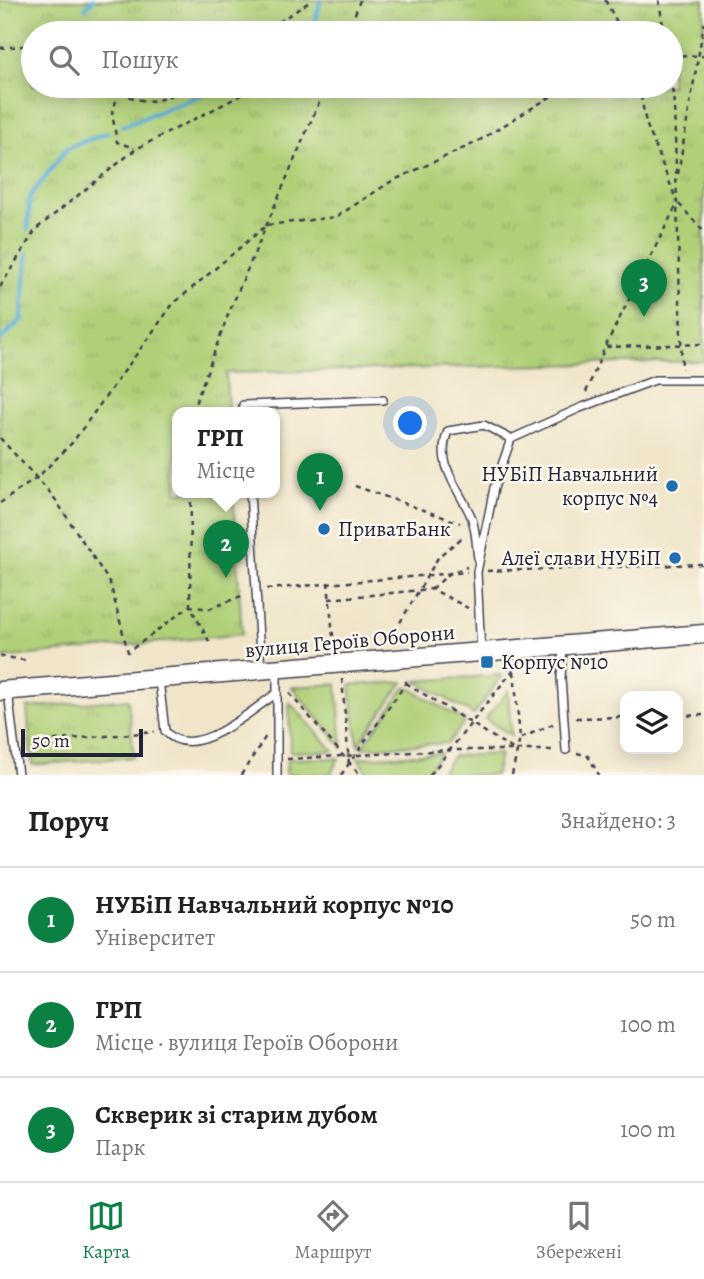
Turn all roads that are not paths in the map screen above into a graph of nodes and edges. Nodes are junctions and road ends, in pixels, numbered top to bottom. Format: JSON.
{"nodes":[{"id":1,"x":704,"y":380,"type":"edge"},
{"id":2,"x":383,"y":400,"type":"dead end"},
{"id":3,"x":243,"y":407,"type":"edge"},
{"id":4,"x":511,"y":439,"type":"junction"},
{"id":5,"x":250,"y":498,"type":"edge"},
{"id":6,"x":479,"y":562,"type":"junction"},
{"id":7,"x":704,"y":634,"type":"edge"},
{"id":8,"x":563,"y":646,"type":"junction"},
{"id":9,"x":481,"y":653,"type":"junction"},
{"id":10,"x":271,"y":675,"type":"junction"},
{"id":11,"x":158,"y":680,"type":"junction"},
{"id":12,"x":4,"y":691,"type":"edge"},
{"id":13,"x":276,"y":693,"type":"junction"},
{"id":14,"x":566,"y":750,"type":"dead end"},
{"id":15,"x":18,"y":775,"type":"edge"},
{"id":16,"x":277,"y":775,"type":"edge"}],
"edges":[{"from":1,"to":4,"type":"lane"},
{"from":2,"to":3,"type":"lane"},
{"from":4,"to":6,"type":"lane"},
{"from":4,"to":6,"type":"lane"},
{"from":5,"to":10,"type":"lane"},
{"from":6,"to":9,"type":"lane"},
{"from":7,"to":8,"type":"street","name":"вулиця Героїв Оборони"},
{"from":8,"to":9,"type":"street","name":"вулиця Героїв Оборони"},
{"from":8,"to":14,"type":"lane"},
{"from":9,"to":10,"type":"street","name":"вулиця Героїв Оборони"},
{"from":10,"to":11,"type":"street","name":"вулиця Героїв Оборони"},
{"from":10,"to":13,"type":"lane"},
{"from":11,"to":12,"type":"street","name":"вулиця Героїв Оборони"},
{"from":11,"to":13,"type":"lane"},
{"from":12,"to":15,"type":"lane"},
{"from":13,"to":16,"type":"lane"}]}
